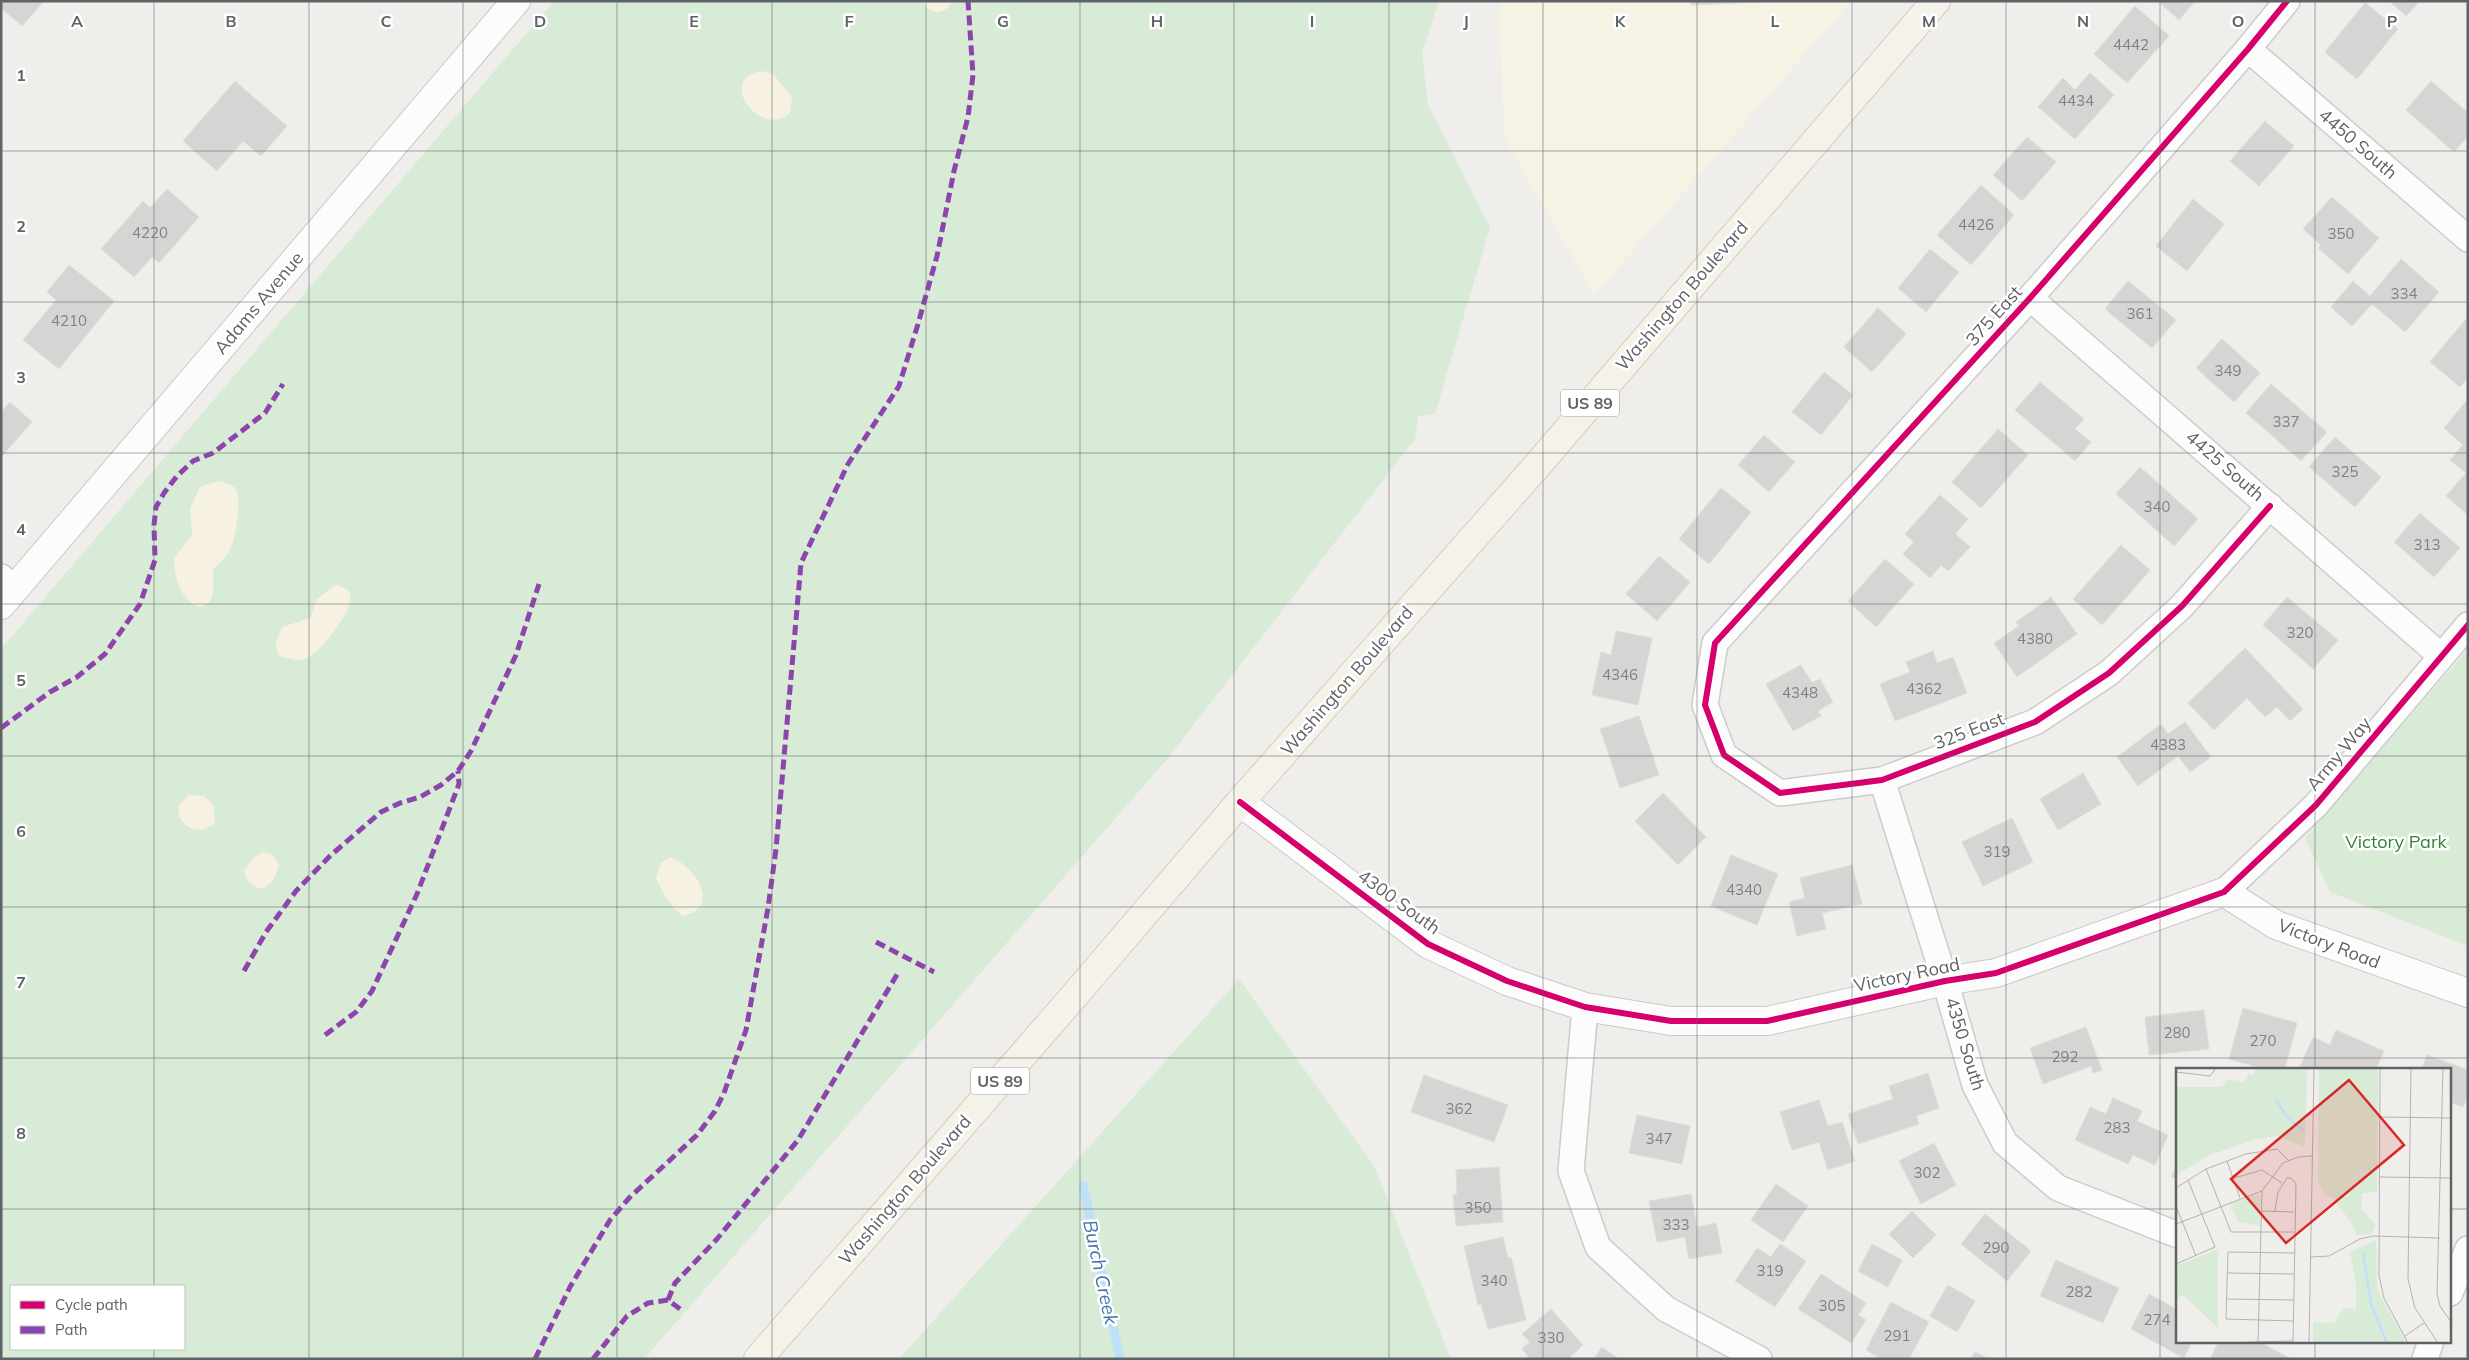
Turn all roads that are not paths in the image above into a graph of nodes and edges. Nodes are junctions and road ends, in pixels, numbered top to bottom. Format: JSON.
{"nodes":[{"id":1,"x":516,"y":1,"type":"edge"},
{"id":2,"x":1936,"y":1,"type":"edge"},
{"id":3,"x":2287,"y":1,"type":"edge"},
{"id":4,"x":2248,"y":49,"type":"junction"},
{"id":5,"x":2468,"y":239,"type":"edge"},
{"id":6,"x":2030,"y":298,"type":"junction"},
{"id":7,"x":2270,"y":506,"type":"junction"},
{"id":8,"x":6,"y":591,"type":"edge"},
{"id":9,"x":2468,"y":626,"type":"edge"},
{"id":10,"x":1715,"y":643,"type":"joint"},
{"id":11,"x":2441,"y":656,"type":"junction"},
{"id":12,"x":1882,"y":780,"type":"junction"},
{"id":13,"x":1240,"y":802,"type":"junction"},
{"id":14,"x":2224,"y":892,"type":"junction"},
{"id":15,"x":1945,"y":981,"type":"junction"},
{"id":16,"x":2468,"y":993,"type":"edge"},
{"id":17,"x":1585,"y":1008,"type":"junction"},
{"id":18,"x":2176,"y":1234,"type":"edge"},
{"id":19,"x":2468,"y":1249,"type":"edge"},
{"id":20,"x":2452,"y":1288,"type":"edge"},
{"id":21,"x":2431,"y":1342,"type":"edge"},
{"id":22,"x":758,"y":1359,"type":"edge"},
{"id":23,"x":1759,"y":1359,"type":"edge"},
{"id":24,"x":2425,"y":1359,"type":"edge"}],
"edges":[{"from":1,"to":8,"type":"street","name":"Adams Avenue"},
{"from":2,"to":13,"type":"main road","name":"Washington Boulevard","number":"US 89"},
{"from":3,"to":4,"type":"street","name":"375 East"},
{"from":4,"to":5,"type":"street","name":"4450 South"},
{"from":4,"to":6,"type":"street","name":"375 East"},
{"from":6,"to":7,"type":"street","name":"4425 South"},
{"from":6,"to":10,"type":"street","name":"375 East"},
{"from":7,"to":11,"type":"street","name":"4425 South"},
{"from":7,"to":12,"type":"street","name":"325 East"},
{"from":9,"to":11,"type":"street","name":"Army Way"},
{"from":10,"to":12,"type":"street","name":"325 East"},
{"from":11,"to":14,"type":"street","name":"Army Way"},
{"from":12,"to":15,"type":"street","name":"4350 South"},
{"from":13,"to":17,"type":"street","name":"4300 South"},
{"from":13,"to":22,"type":"main road","name":"Washington Boulevard","number":"US 89"},
{"from":14,"to":15,"type":"street","name":"Victory Road"},
{"from":14,"to":16,"type":"street","name":"Victory Road"},
{"from":15,"to":17,"type":"street","name":"Victory Road"},
{"from":15,"to":18,"type":"street","name":"4350 South"},
{"from":17,"to":23,"type":"street"},
{"from":19,"to":20,"type":"street"},
{"from":21,"to":24,"type":"street"}]}
